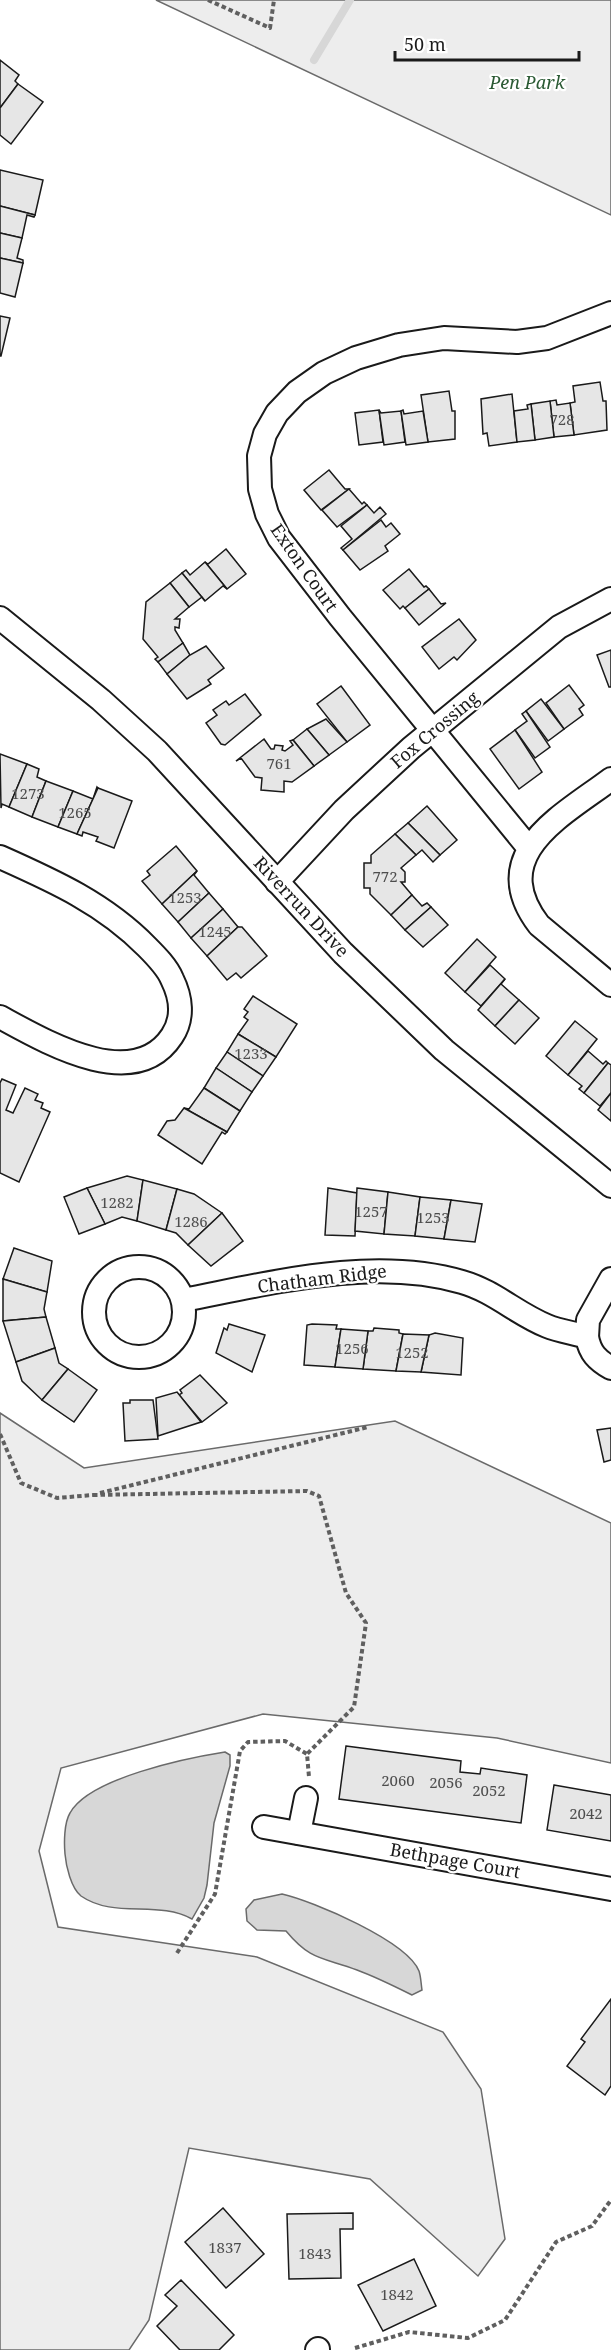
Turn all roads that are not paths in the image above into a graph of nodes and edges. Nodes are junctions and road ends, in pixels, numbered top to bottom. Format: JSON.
{"nodes":[{"id":1,"x":611,"y":313,"type":"edge"},
{"id":2,"x":611,"y":599,"type":"edge"},
{"id":3,"x":0,"y":618,"type":"edge"},
{"id":4,"x":432,"y":731,"type":"junction"},
{"id":5,"x":611,"y":778,"type":"edge"},
{"id":6,"x":528,"y":847,"type":"junction"},
{"id":7,"x":0,"y":857,"type":"edge"},
{"id":8,"x":277,"y":882,"type":"junction"},
{"id":9,"x":611,"y":985,"type":"edge"},
{"id":10,"x":0,"y":1017,"type":"edge"},
{"id":11,"x":611,"y":1186,"type":"edge"},
{"id":12,"x":611,"y":1279,"type":"edge"},
{"id":13,"x":183,"y":1300,"type":"junction"},
{"id":14,"x":586,"y":1337,"type":"junction"},
{"id":15,"x":611,"y":1368,"type":"edge"},
{"id":16,"x":306,"y":1798,"type":"road end"},
{"id":17,"x":264,"y":1827,"type":"dead end"},
{"id":18,"x":299,"y":1833,"type":"junction"},
{"id":19,"x":611,"y":1889,"type":"edge"}],
"edges":[{"from":1,"to":4,"type":"street","name":"Exton Court"},
{"from":2,"to":4,"type":"street","name":"Fox Crossing"},
{"from":3,"to":8,"type":"street","name":"Riverrun Drive"},
{"from":4,"to":6,"type":"street","name":"Exton Court"},
{"from":4,"to":8,"type":"street","name":"Fox Crossing"},
{"from":5,"to":6,"type":"street"},
{"from":6,"to":9,"type":"street"},
{"from":7,"to":10,"type":"street"},
{"from":8,"to":11,"type":"street","name":"Riverrun Drive"},
{"from":12,"to":14,"type":"street"},
{"from":13,"to":13,"type":"street"},
{"from":13,"to":14,"type":"street","name":"Chatham Ridge"},
{"from":14,"to":15,"type":"street"},
{"from":16,"to":18,"type":"street"},
{"from":17,"to":18,"type":"street","name":"Bethpage Court"},
{"from":18,"to":19,"type":"street","name":"Bethpage Court"}]}
